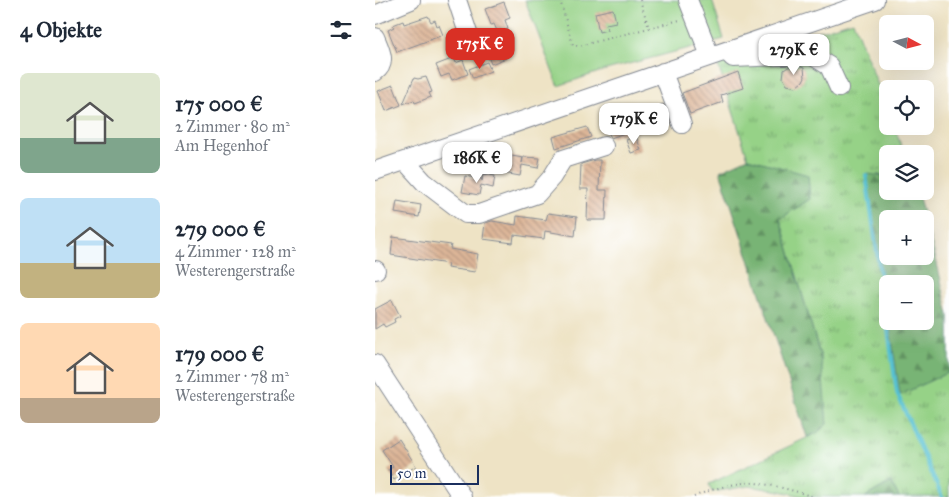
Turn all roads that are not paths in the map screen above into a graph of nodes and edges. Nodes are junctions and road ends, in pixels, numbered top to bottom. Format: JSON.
{"nodes":[{"id":1,"x":411,"y":0,"type":"edge"},
{"id":2,"x":457,"y":0,"type":"edge"},
{"id":3,"x":688,"y":0,"type":"edge"},
{"id":4,"x":875,"y":0,"type":"edge"},
{"id":5,"x":375,"y":15,"type":"edge"},
{"id":6,"x":469,"y":36,"type":"dead end"},
{"id":7,"x":375,"y":37,"type":"edge"},
{"id":8,"x":718,"y":54,"type":"junction"},
{"id":9,"x":375,"y":72,"type":"edge"},
{"id":10,"x":663,"y":72,"type":"junction"},
{"id":11,"x":839,"y":88,"type":"dead end"},
{"id":12,"x":682,"y":124,"type":"dead end"},
{"id":13,"x":604,"y":146,"type":"dead end"},
{"id":14,"x":405,"y":161,"type":"junction"},
{"id":15,"x":375,"y":171,"type":"edge"},
{"id":16,"x":375,"y":364,"type":"edge"},
{"id":17,"x":462,"y":497,"type":"edge"}],
"edges":[{"from":1,"to":5,"type":"street"},
{"from":2,"to":6,"type":"street"},
{"from":3,"to":8,"type":"street"},
{"from":4,"to":8,"type":"street"},
{"from":7,"to":9,"type":"street"},
{"from":8,"to":10,"type":"street"},
{"from":8,"to":11,"type":"street"},
{"from":10,"to":12,"type":"street"},
{"from":10,"to":14,"type":"street"},
{"from":13,"to":14,"type":"street"},
{"from":14,"to":15,"type":"street"},
{"from":16,"to":17,"type":"street"}]}
